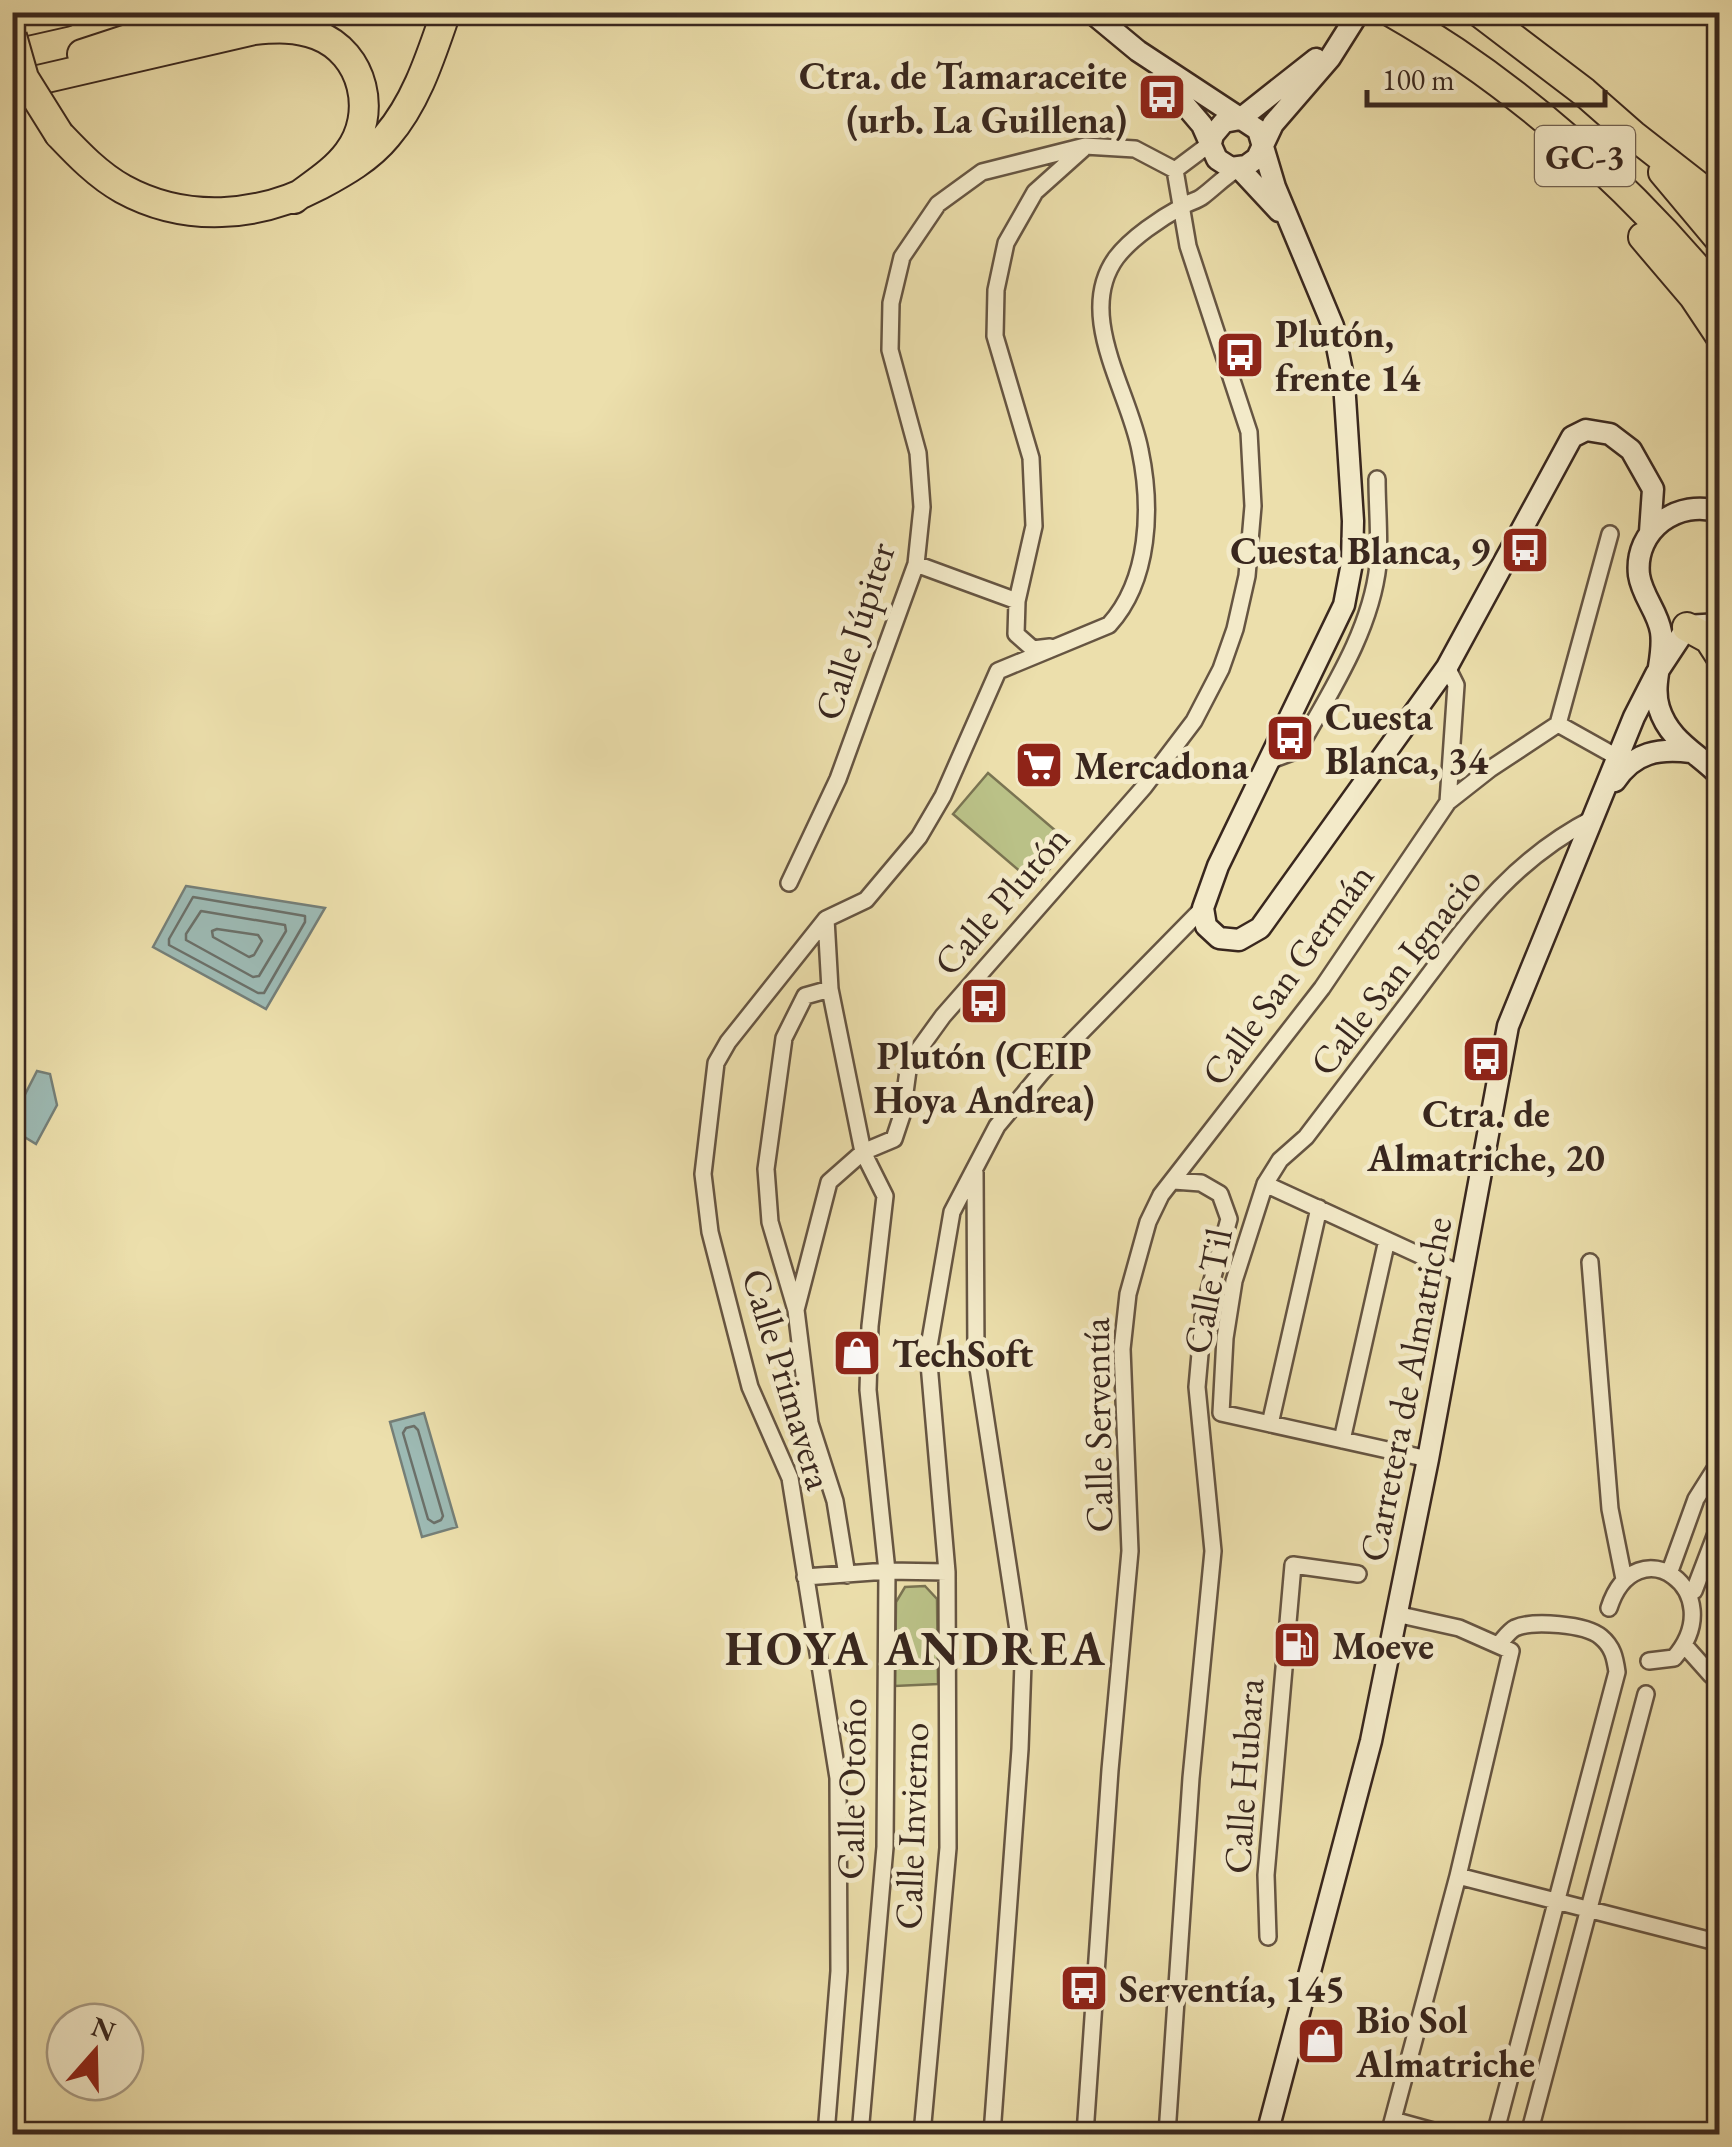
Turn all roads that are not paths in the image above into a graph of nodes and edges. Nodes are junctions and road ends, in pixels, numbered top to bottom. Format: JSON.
{"nodes":[{"id":1,"x":65,"y":12,"type":"edge"},
{"id":2,"x":210,"y":12,"type":"edge"},
{"id":3,"x":446,"y":12,"type":"edge"},
{"id":4,"x":1091,"y":12,"type":"edge"},
{"id":5,"x":1359,"y":12,"type":"edge"},
{"id":6,"x":1479,"y":12,"type":"edge"},
{"id":7,"x":1399,"y":17,"type":"edge"},
{"id":8,"x":12,"y":24,"type":"edge"},
{"id":9,"x":1344,"y":34,"type":"junction"},
{"id":10,"x":12,"y":36,"type":"edge"},
{"id":11,"x":1432,"y":36,"type":"junction"},
{"id":12,"x":1138,"y":50,"type":"junction"},
{"id":13,"x":12,"y":72,"type":"edge"},
{"id":14,"x":12,"y":86,"type":"edge"},
{"id":15,"x":1240,"y":118,"type":"junction"},
{"id":16,"x":1633,"y":135,"type":"junction"},
{"id":17,"x":1212,"y":143,"type":"junction"},
{"id":18,"x":1262,"y":145,"type":"junction"},
{"id":19,"x":1086,"y":146,"type":"junction"},
{"id":20,"x":1239,"y":168,"type":"junction"},
{"id":21,"x":1175,"y":170,"type":"junction"},
{"id":22,"x":294,"y":199,"type":"junction"},
{"id":23,"x":1720,"y":203,"type":"edge"},
{"id":24,"x":1183,"y":206,"type":"junction"},
{"id":25,"x":1294,"y":233,"type":"junction"},
{"id":26,"x":1720,"y":240,"type":"edge"},
{"id":27,"x":1720,"y":296,"type":"edge"},
{"id":28,"x":1720,"y":336,"type":"edge"},
{"id":29,"x":1378,"y":479,"type":"dead end"},
{"id":30,"x":1653,"y":489,"type":"junction"},
{"id":31,"x":1712,"y":507,"type":"edge"},
{"id":32,"x":1650,"y":532,"type":"junction"},
{"id":33,"x":1610,"y":534,"type":"dead end"},
{"id":34,"x":916,"y":564,"type":"junction"},
{"id":35,"x":1648,"y":600,"type":"junction"},
{"id":36,"x":1016,"y":601,"type":"junction"},
{"id":37,"x":1720,"y":624,"type":"edge"},
{"id":38,"x":1686,"y":626,"type":"junction"},
{"id":39,"x":1056,"y":646,"type":"junction"},
{"id":40,"x":1720,"y":656,"type":"edge"},
{"id":41,"x":1447,"y":667,"type":"junction"},
{"id":42,"x":1656,"y":674,"type":"junction"},
{"id":43,"x":1558,"y":724,"type":"junction"},
{"id":44,"x":1691,"y":752,"type":"junction"},
{"id":45,"x":1617,"y":757,"type":"junction"},
{"id":46,"x":1270,"y":760,"type":"junction"},
{"id":47,"x":1720,"y":776,"type":"edge"},
{"id":48,"x":1448,"y":802,"type":"junction"},
{"id":49,"x":1598,"y":810,"type":"junction"},
{"id":50,"x":789,"y":883,"type":"dead end"},
{"id":51,"x":1203,"y":908,"type":"junction"},
{"id":52,"x":826,"y":919,"type":"junction"},
{"id":53,"x":830,"y":989,"type":"junction"},
{"id":54,"x":863,"y":1152,"type":"junction"},
{"id":55,"x":974,"y":1168,"type":"junction"},
{"id":56,"x":1174,"y":1182,"type":"junction"},
{"id":57,"x":1265,"y":1184,"type":"junction"},
{"id":58,"x":1319,"y":1208,"type":"junction"},
{"id":59,"x":1387,"y":1240,"type":"junction"},
{"id":60,"x":1590,"y":1262,"type":"dead end"},
{"id":61,"x":1463,"y":1275,"type":"junction"},
{"id":62,"x":796,"y":1310,"type":"junction"},
{"id":63,"x":1270,"y":1424,"type":"junction"},
{"id":64,"x":1342,"y":1440,"type":"junction"},
{"id":65,"x":1428,"y":1460,"type":"junction"},
{"id":66,"x":1720,"y":1461,"type":"edge"},
{"id":67,"x":1720,"y":1523,"type":"edge"},
{"id":68,"x":1670,"y":1570,"type":"junction"},
{"id":69,"x":887,"y":1571,"type":"junction"},
{"id":70,"x":947,"y":1572,"type":"junction"},
{"id":71,"x":1358,"y":1574,"type":"dead end"},
{"id":72,"x":847,"y":1575,"type":"junction"},
{"id":73,"x":805,"y":1577,"type":"junction"},
{"id":74,"x":1624,"y":1580,"type":"junction"},
{"id":75,"x":1694,"y":1591,"type":"junction"},
{"id":76,"x":1609,"y":1608,"type":"dead end"},
{"id":77,"x":1396,"y":1614,"type":"junction"},
{"id":78,"x":1498,"y":1645,"type":"junction"},
{"id":79,"x":1686,"y":1647,"type":"junction"},
{"id":80,"x":1649,"y":1661,"type":"dead end"},
{"id":81,"x":1720,"y":1678,"type":"edge"},
{"id":82,"x":1646,"y":1694,"type":"dead end"},
{"id":83,"x":1458,"y":1876,"type":"junction"},
{"id":84,"x":1556,"y":1901,"type":"junction"},
{"id":85,"x":1588,"y":1910,"type":"junction"},
{"id":86,"x":1268,"y":1937,"type":"dead end"},
{"id":87,"x":1720,"y":1944,"type":"edge"},
{"id":88,"x":1391,"y":2128,"type":"edge"},
{"id":89,"x":826,"y":2134,"type":"edge"},
{"id":90,"x":860,"y":2134,"type":"edge"},
{"id":91,"x":922,"y":2134,"type":"edge"},
{"id":92,"x":992,"y":2134,"type":"edge"},
{"id":93,"x":1085,"y":2134,"type":"edge"},
{"id":94,"x":1167,"y":2134,"type":"edge"},
{"id":95,"x":1268,"y":2134,"type":"edge"},
{"id":96,"x":1444,"y":2134,"type":"edge"},
{"id":97,"x":1495,"y":2134,"type":"edge"},
{"id":98,"x":1529,"y":2134,"type":"edge"}],
"edges":[{"from":1,"to":8,"type":"highway"},
{"from":2,"to":13,"type":"highway"},
{"from":3,"to":22,"type":"highway"},
{"from":4,"to":12,"type":"main road"},
{"from":5,"to":9,"type":"main road"},
{"from":6,"to":16,"type":"highway","number":"GC-3"},
{"from":7,"to":11,"type":"highway","number":"GC-3"},
{"from":9,"to":15,"type":"main road"},
{"from":9,"to":18,"type":"main road"},
{"from":10,"to":22,"type":"highway","bridge":true},
{"from":11,"to":27,"type":"highway","number":"GC-3"},
{"from":11,"to":28,"type":"highway"},
{"from":12,"to":15,"type":"main road"},
{"from":12,"to":17,"type":"main road"},
{"from":14,"to":22,"type":"highway"},
{"from":15,"to":17,"type":"main road"},
{"from":15,"to":18,"type":"main road"},
{"from":16,"to":23,"type":"highway"},
{"from":16,"to":26,"type":"highway","number":"GC-3"},
{"from":17,"to":20,"type":"main road"},
{"from":17,"to":21,"type":"street"},
{"from":18,"to":20,"type":"main road"},
{"from":18,"to":25,"type":"main road"},
{"from":19,"to":21,"type":"street","name":"Calle Júpiter"},
{"from":19,"to":34,"type":"street","name":"Calle Júpiter"},
{"from":19,"to":36,"type":"street"},
{"from":20,"to":24,"type":"street"},
{"from":20,"to":25,"type":"main road"},
{"from":21,"to":24,"type":"street","name":"Calle Plutón"},
{"from":24,"to":39,"type":"street"},
{"from":24,"to":54,"type":"street","name":"Calle Plutón"},
{"from":25,"to":46,"type":"main road"},
{"from":29,"to":46,"type":"street"},
{"from":30,"to":31,"type":"main road"},
{"from":30,"to":32,"type":"main road"},
{"from":30,"to":41,"type":"main road"},
{"from":31,"to":32,"type":"main road"},
{"from":32,"to":35,"type":"main road"},
{"from":33,"to":43,"type":"street"},
{"from":34,"to":36,"type":"street"},
{"from":34,"to":50,"type":"street","name":"Calle Júpiter"},
{"from":35,"to":38,"type":"main road"},
{"from":35,"to":42,"type":"main road"},
{"from":36,"to":39,"type":"street"},
{"from":37,"to":38,"type":"main road"},
{"from":38,"to":40,"type":"highway"},
{"from":38,"to":42,"type":"main road","name":"Carretera de Almatriche"},
{"from":39,"to":52,"type":"street"},
{"from":41,"to":48,"type":"street"},
{"from":41,"to":51,"type":"main road"},
{"from":42,"to":44,"type":"main road"},
{"from":42,"to":45,"type":"main road","name":"Carretera de Almatriche"},
{"from":43,"to":45,"type":"street"},
{"from":43,"to":48,"type":"street","name":"Calle San Germán"},
{"from":44,"to":47,"type":"main road"},
{"from":44,"to":49,"type":"main road"},
{"from":45,"to":49,"type":"main road","name":"Carretera de Almatriche"},
{"from":46,"to":51,"type":"main road"},
{"from":48,"to":56,"type":"street","name":"Calle San Germán"},
{"from":49,"to":57,"type":"street","name":"Calle San Ignacio"},
{"from":49,"to":61,"type":"main road","name":"Carretera de Almatriche"},
{"from":51,"to":55,"type":"street"},
{"from":52,"to":53,"type":"street","name":"Calle Otoño"},
{"from":52,"to":73,"type":"street","name":"Calle Primavera"},
{"from":53,"to":54,"type":"street","name":"Calle Otoño"},
{"from":53,"to":62,"type":"street"},
{"from":54,"to":62,"type":"street"},
{"from":54,"to":69,"type":"street","name":"Calle Otoño"},
{"from":55,"to":70,"type":"street","name":"Calle Invierno"},
{"from":55,"to":92,"type":"street"},
{"from":56,"to":93,"type":"street","name":"Calle Serventía"},
{"from":56,"to":94,"type":"street"},
{"from":57,"to":58,"type":"street"},
{"from":57,"to":63,"type":"street","name":"Calle Til"},
{"from":58,"to":59,"type":"street"},
{"from":58,"to":63,"type":"street"},
{"from":59,"to":61,"type":"street"},
{"from":59,"to":64,"type":"street"},
{"from":60,"to":74,"type":"street"},
{"from":61,"to":65,"type":"main road","name":"Carretera de Almatriche"},
{"from":62,"to":72,"type":"street"},
{"from":63,"to":64,"type":"street"},
{"from":64,"to":65,"type":"street"},
{"from":65,"to":77,"type":"main road","name":"Carretera de Almatriche"},
{"from":66,"to":68,"type":"street"},
{"from":67,"to":75,"type":"street"},
{"from":68,"to":74,"type":"street"},
{"from":68,"to":75,"type":"street"},
{"from":69,"to":70,"type":"street"},
{"from":69,"to":72,"type":"street"},
{"from":69,"to":90,"type":"street","name":"Calle Otoño"},
{"from":70,"to":91,"type":"street","name":"Calle Invierno"},
{"from":71,"to":86,"type":"street","name":"Calle Hubara"},
{"from":72,"to":73,"type":"street"},
{"from":73,"to":89,"type":"street","name":"Calle Primavera"},
{"from":74,"to":76,"type":"street"},
{"from":75,"to":79,"type":"street"},
{"from":77,"to":78,"type":"street"},
{"from":77,"to":95,"type":"main road","name":"Carretera de Almatriche"},
{"from":78,"to":83,"type":"street"},
{"from":78,"to":84,"type":"street"},
{"from":79,"to":80,"type":"street"},
{"from":79,"to":81,"type":"street"},
{"from":82,"to":85,"type":"street"},
{"from":83,"to":84,"type":"street"},
{"from":83,"to":88,"type":"street"},
{"from":84,"to":85,"type":"street"},
{"from":84,"to":97,"type":"street"},
{"from":85,"to":87,"type":"street"},
{"from":85,"to":98,"type":"street"},
{"from":88,"to":96,"type":"street"}]}
